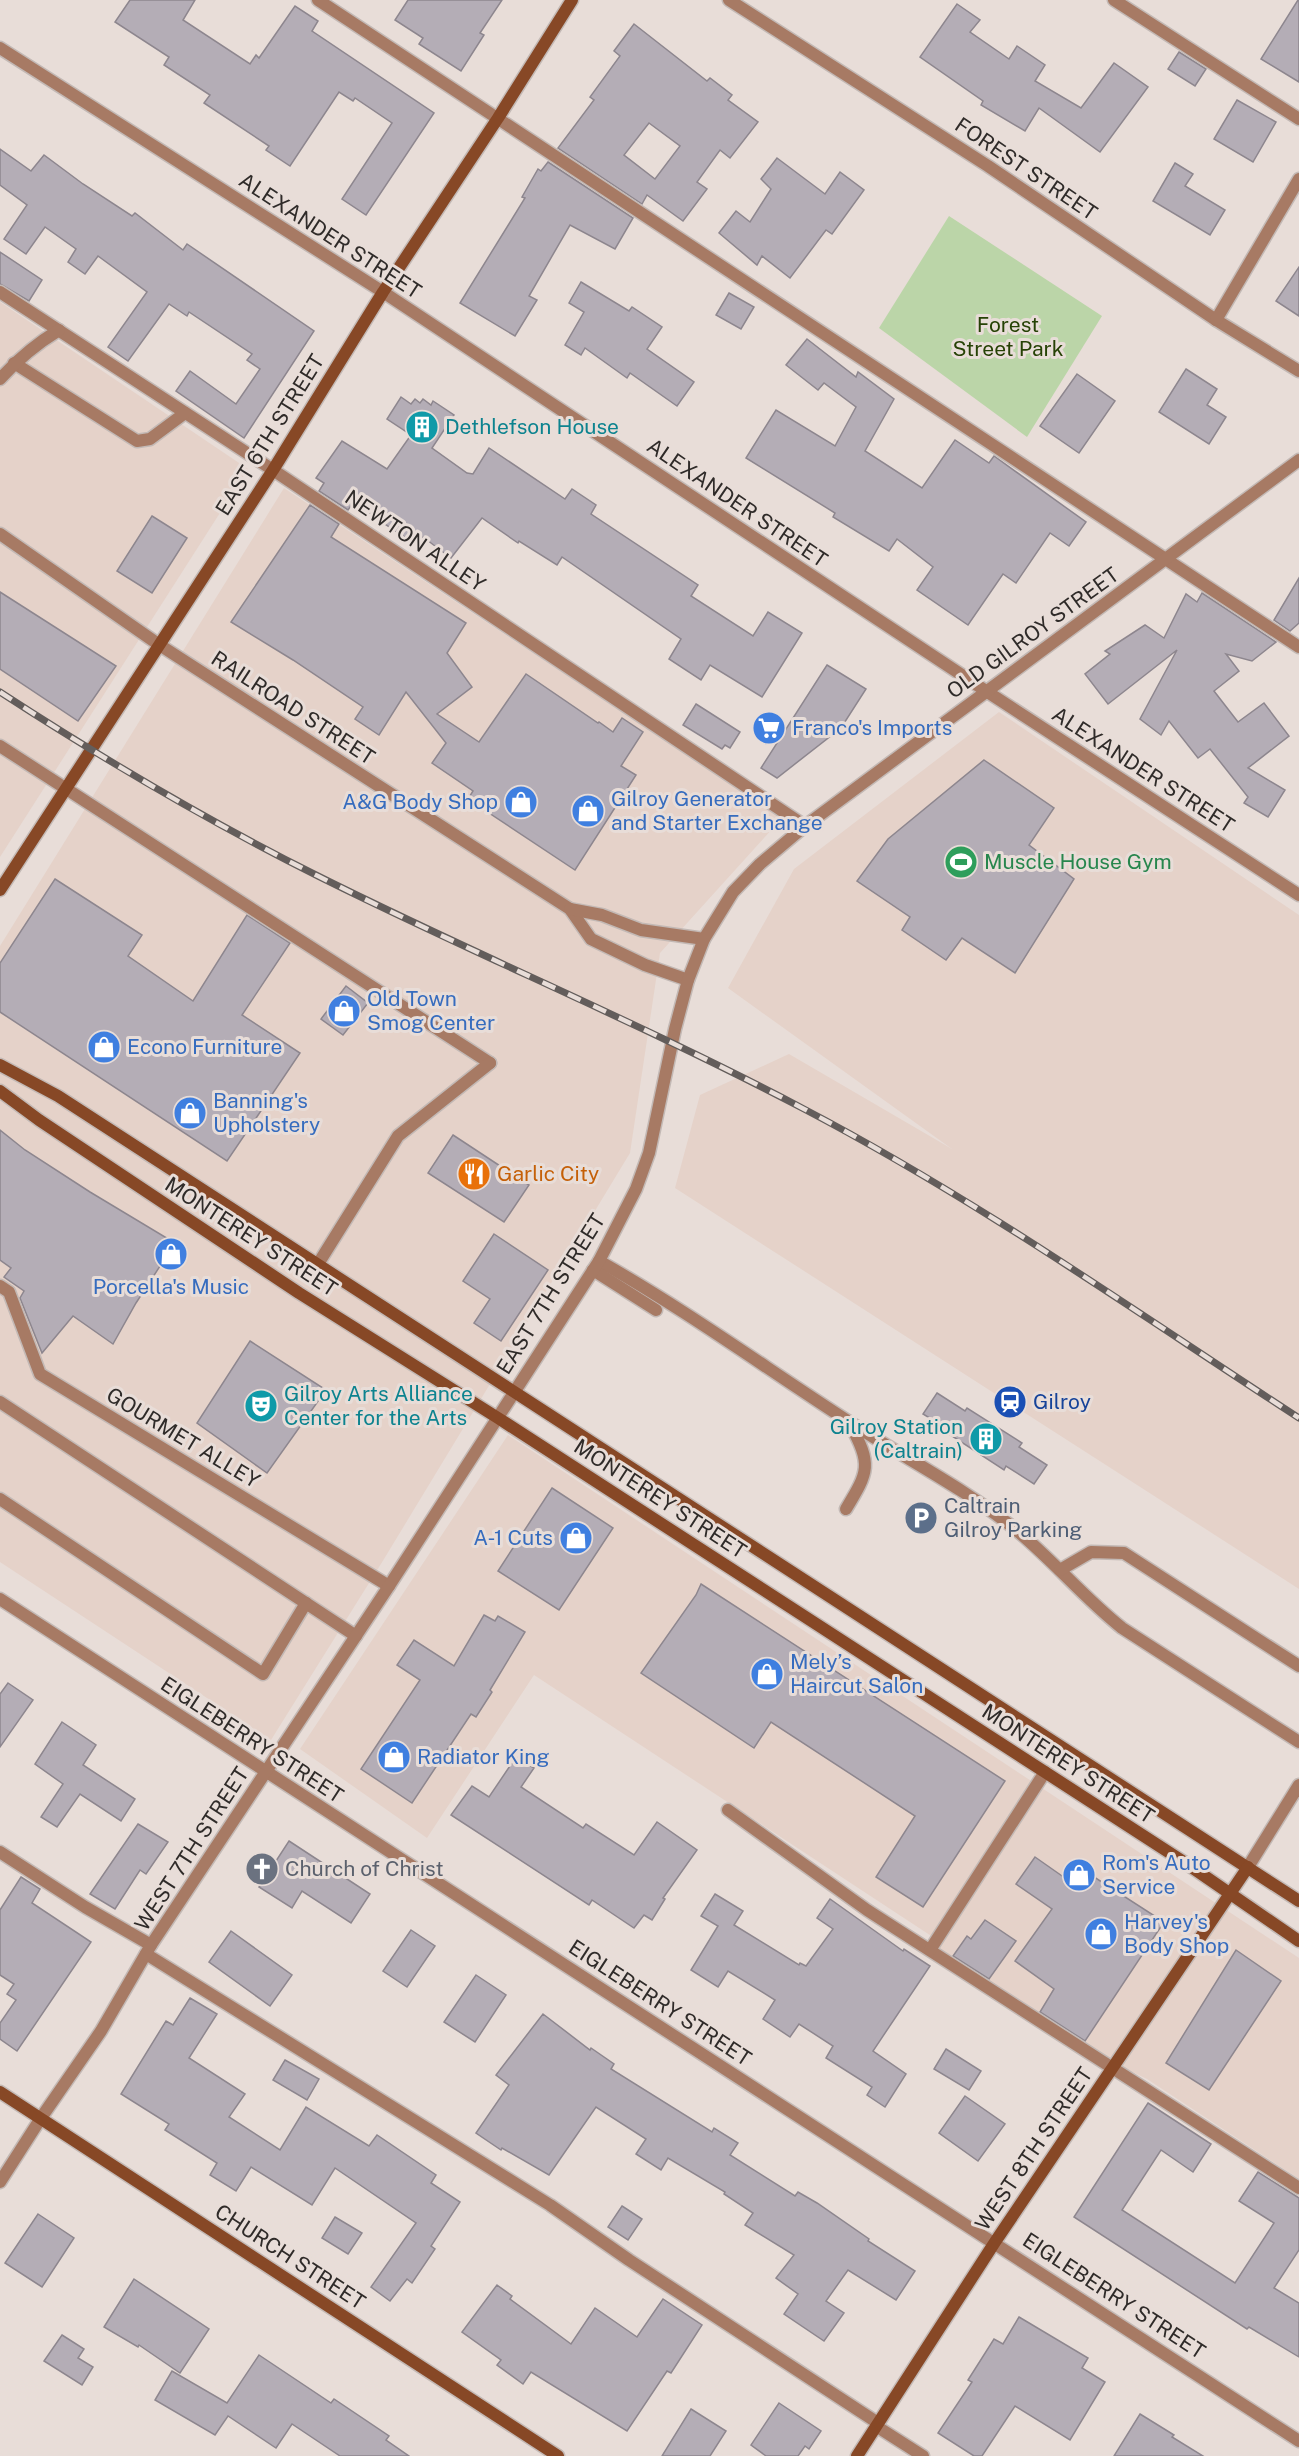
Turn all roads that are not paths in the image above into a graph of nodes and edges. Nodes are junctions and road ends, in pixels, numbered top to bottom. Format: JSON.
{"nodes":[{"id":1,"x":318,"y":0,"type":"edge"},
{"id":2,"x":572,"y":0,"type":"edge"},
{"id":3,"x":729,"y":0,"type":"edge"},
{"id":4,"x":1114,"y":0,"type":"edge"},
{"id":5,"x":0,"y":48,"type":"edge"},
{"id":6,"x":498,"y":118,"type":"junction"},
{"id":7,"x":1299,"y":119,"type":"edge"},
{"id":8,"x":1299,"y":179,"type":"edge"},
{"id":9,"x":0,"y":292,"type":"edge"},
{"id":10,"x":383,"y":292,"type":"junction"},
{"id":11,"x":1216,"y":320,"type":"junction"},
{"id":12,"x":59,"y":330,"type":"junction"},
{"id":13,"x":14,"y":363,"type":"junction"},
{"id":14,"x":1299,"y":371,"type":"edge"},
{"id":15,"x":0,"y":379,"type":"edge"},
{"id":16,"x":185,"y":413,"type":"junction"},
{"id":17,"x":1299,"y":460,"type":"edge"},
{"id":18,"x":273,"y":470,"type":"junction"},
{"id":19,"x":0,"y":534,"type":"edge"},
{"id":20,"x":1167,"y":560,"type":"junction"},
{"id":21,"x":158,"y":644,"type":"junction"},
{"id":22,"x":1299,"y":647,"type":"edge"},
{"id":23,"x":986,"y":691,"type":"junction"},
{"id":24,"x":0,"y":746,"type":"edge"},
{"id":25,"x":65,"y":789,"type":"junction"},
{"id":26,"x":806,"y":826,"type":"junction"},
{"id":27,"x":0,"y":890,"type":"edge"},
{"id":28,"x":1299,"y":895,"type":"edge"},
{"id":29,"x":570,"y":909,"type":"junction"},
{"id":30,"x":704,"y":939,"type":"junction"},
{"id":31,"x":688,"y":980,"type":"junction"},
{"id":32,"x":0,"y":1065,"type":"edge"},
{"id":33,"x":0,"y":1090,"type":"edge"},
{"id":34,"x":318,"y":1264,"type":"junction"},
{"id":35,"x":596,"y":1265,"type":"junction"},
{"id":36,"x":0,"y":1286,"type":"edge"},
{"id":37,"x":656,"y":1310,"type":"dead end"},
{"id":38,"x":514,"y":1391,"type":"junction"},
{"id":39,"x":0,"y":1402,"type":"edge"},
{"id":40,"x":498,"y":1418,"type":"junction"},
{"id":41,"x":850,"y":1423,"type":"junction"},
{"id":42,"x":0,"y":1499,"type":"edge"},
{"id":43,"x":846,"y":1509,"type":"dead end"},
{"id":44,"x":1060,"y":1570,"type":"junction"},
{"id":45,"x":389,"y":1586,"type":"junction"},
{"id":46,"x":0,"y":1599,"type":"edge"},
{"id":47,"x":306,"y":1603,"type":"junction"},
{"id":48,"x":356,"y":1636,"type":"junction"},
{"id":49,"x":1299,"y":1666,"type":"edge"},
{"id":50,"x":1299,"y":1742,"type":"edge"},
{"id":51,"x":265,"y":1772,"type":"junction"},
{"id":52,"x":1044,"y":1772,"type":"junction"},
{"id":53,"x":1299,"y":1785,"type":"edge"},
{"id":54,"x":728,"y":1810,"type":"dead end"},
{"id":55,"x":0,"y":1852,"type":"edge"},
{"id":56,"x":1248,"y":1867,"type":"junction"},
{"id":57,"x":1230,"y":1894,"type":"junction"},
{"id":58,"x":1299,"y":1901,"type":"edge"},
{"id":59,"x":1299,"y":1941,"type":"edge"},
{"id":60,"x":149,"y":1950,"type":"junction"},
{"id":61,"x":930,"y":1950,"type":"junction"},
{"id":62,"x":1113,"y":2066,"type":"junction"},
{"id":63,"x":0,"y":2092,"type":"edge"},
{"id":64,"x":41,"y":2118,"type":"junction"},
{"id":65,"x":0,"y":2182,"type":"edge"},
{"id":66,"x":1299,"y":2188,"type":"edge"},
{"id":67,"x":995,"y":2242,"type":"junction"},
{"id":68,"x":877,"y":2424,"type":"junction"},
{"id":69,"x":1299,"y":2441,"type":"edge"},
{"id":70,"x":558,"y":2456,"type":"edge"},
{"id":71,"x":857,"y":2456,"type":"edge"},
{"id":72,"x":923,"y":2456,"type":"edge"}],
"edges":[{"from":1,"to":6,"type":"street"},
{"from":2,"to":6,"type":"main road","name":"EAST 6TH STREET"},
{"from":3,"to":11,"type":"street","name":"FOREST STREET"},
{"from":4,"to":7,"type":"street"},
{"from":5,"to":10,"type":"street","name":"ALEXANDER STREET"},
{"from":6,"to":10,"type":"main road","name":"EAST 6TH STREET"},
{"from":6,"to":20,"type":"street"},
{"from":8,"to":11,"type":"street"},
{"from":9,"to":12,"type":"street","name":"NEWTON ALLEY"},
{"from":10,"to":18,"type":"main road","name":"EAST 6TH STREET"},
{"from":10,"to":23,"type":"street","name":"ALEXANDER STREET"},
{"from":11,"to":14,"type":"street","name":"FOREST STREET"},
{"from":12,"to":13,"type":"street"},
{"from":12,"to":16,"type":"street","name":"NEWTON ALLEY"},
{"from":13,"to":15,"type":"street"},
{"from":13,"to":16,"type":"street"},
{"from":16,"to":18,"type":"street","name":"NEWTON ALLEY"},
{"from":17,"to":20,"type":"street","name":"OLD GILROY STREET"},
{"from":18,"to":21,"type":"main road","name":"EAST 6TH STREET"},
{"from":18,"to":26,"type":"street","name":"NEWTON ALLEY"},
{"from":19,"to":21,"type":"street","name":"RAILROAD STREET"},
{"from":20,"to":22,"type":"street"},
{"from":20,"to":23,"type":"street","name":"OLD GILROY STREET"},
{"from":21,"to":25,"type":"main road","name":"EAST 6TH STREET"},
{"from":21,"to":29,"type":"street","name":"RAILROAD STREET"},
{"from":23,"to":26,"type":"street","name":"OLD GILROY STREET"},
{"from":23,"to":28,"type":"street","name":"ALEXANDER STREET"},
{"from":24,"to":25,"type":"street"},
{"from":25,"to":27,"type":"main road","name":"EAST 6TH STREET"},
{"from":25,"to":34,"type":"street"},
{"from":26,"to":30,"type":"street","name":"OLD GILROY STREET"},
{"from":29,"to":30,"type":"street","name":"RAILROAD STREET"},
{"from":29,"to":31,"type":"street","name":"RAILROAD STREET"},
{"from":30,"to":31,"type":"street","name":"OLD GILROY STREET"},
{"from":31,"to":35,"type":"street","name":"EAST 7TH STREET"},
{"from":32,"to":34,"type":"main road","name":"MONTEREY STREET"},
{"from":33,"to":40,"type":"main road","name":"MONTEREY STREET"},
{"from":34,"to":38,"type":"main road","name":"MONTEREY STREET"},
{"from":35,"to":37,"type":"street"},
{"from":35,"to":38,"type":"street","name":"EAST 7TH STREET"},
{"from":35,"to":41,"type":"street"},
{"from":36,"to":45,"type":"street","name":"GOURMET ALLEY"},
{"from":38,"to":40,"type":"street","name":"EAST 7TH STREET"},
{"from":38,"to":56,"type":"main road","name":"MONTEREY STREET"},
{"from":39,"to":47,"type":"street"},
{"from":40,"to":45,"type":"street","name":"WEST 7TH STREET"},
{"from":40,"to":52,"type":"main road","name":"MONTEREY STREET"},
{"from":41,"to":43,"type":"street"},
{"from":41,"to":44,"type":"street"},
{"from":42,"to":47,"type":"street"},
{"from":44,"to":49,"type":"street"},
{"from":44,"to":50,"type":"street"},
{"from":45,"to":48,"type":"street","name":"WEST 7TH STREET"},
{"from":46,"to":51,"type":"street","name":"EIGLEBERRY STREET"},
{"from":47,"to":48,"type":"street"},
{"from":48,"to":51,"type":"street","name":"WEST 7TH STREET"},
{"from":51,"to":60,"type":"street","name":"WEST 7TH STREET"},
{"from":51,"to":67,"type":"street","name":"EIGLEBERRY STREET"},
{"from":52,"to":57,"type":"main road","name":"MONTEREY STREET"},
{"from":52,"to":61,"type":"street"},
{"from":53,"to":56,"type":"street"},
{"from":54,"to":61,"type":"street"},
{"from":55,"to":60,"type":"street"},
{"from":56,"to":57,"type":"main road","name":"WEST 8TH STREET"},
{"from":56,"to":58,"type":"main road","name":"MONTEREY STREET"},
{"from":57,"to":59,"type":"main road","name":"MONTEREY STREET"},
{"from":57,"to":62,"type":"main road","name":"WEST 8TH STREET"},
{"from":60,"to":64,"type":"street","name":"WEST 7TH STREET"},
{"from":60,"to":68,"type":"street"},
{"from":61,"to":62,"type":"street"},
{"from":62,"to":66,"type":"street"},
{"from":62,"to":67,"type":"main road","name":"WEST 8TH STREET"},
{"from":63,"to":64,"type":"main road","name":"CHURCH STREET"},
{"from":64,"to":65,"type":"street","name":"WEST 7TH STREET"},
{"from":64,"to":70,"type":"main road","name":"CHURCH STREET"},
{"from":67,"to":68,"type":"main road","name":"WEST 8TH STREET"},
{"from":67,"to":69,"type":"street","name":"EIGLEBERRY STREET"},
{"from":68,"to":71,"type":"main road","name":"WEST 8TH STREET"},
{"from":68,"to":72,"type":"street"}]}
